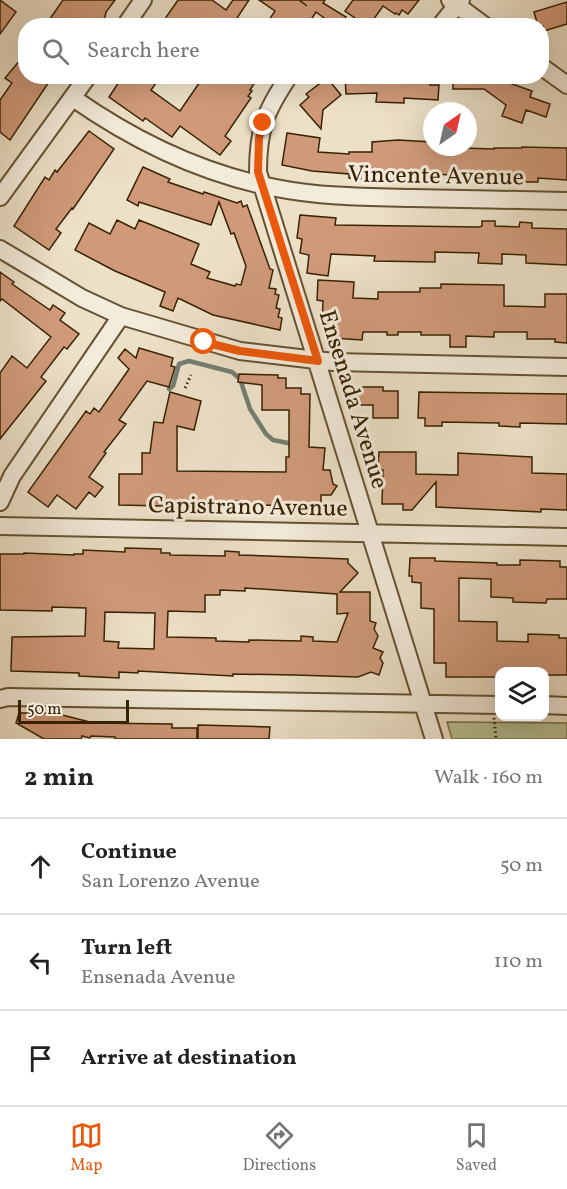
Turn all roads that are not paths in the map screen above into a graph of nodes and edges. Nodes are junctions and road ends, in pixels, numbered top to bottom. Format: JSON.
{"nodes":[{"id":1,"x":143,"y":0,"type":"edge"},
{"id":2,"x":456,"y":2,"type":"edge"},
{"id":3,"x":131,"y":18,"type":"edge"},
{"id":4,"x":445,"y":18,"type":"edge"},
{"id":5,"x":475,"y":18,"type":"edge"},
{"id":6,"x":549,"y":72,"type":"edge"},
{"id":7,"x":83,"y":84,"type":"edge"},
{"id":8,"x":284,"y":84,"type":"edge"},
{"id":9,"x":567,"y":85,"type":"edge"},
{"id":10,"x":73,"y":98,"type":"junction"},
{"id":11,"x":262,"y":185,"type":"junction"},
{"id":12,"x":0,"y":197,"type":"edge"},
{"id":13,"x":567,"y":201,"type":"edge"},
{"id":14,"x":0,"y":249,"type":"edge"},
{"id":15,"x":121,"y":316,"type":"junction"},
{"id":16,"x":318,"y":361,"type":"junction"},
{"id":17,"x":567,"y":367,"type":"edge"},
{"id":18,"x":0,"y":502,"type":"edge"},
{"id":19,"x":0,"y":526,"type":"edge"},
{"id":20,"x":370,"y":533,"type":"junction"},
{"id":21,"x":567,"y":537,"type":"edge"},
{"id":22,"x":0,"y":699,"type":"edge"},
{"id":23,"x":423,"y":704,"type":"junction"},
{"id":24,"x":495,"y":705,"type":"edge"},
{"id":25,"x":549,"y":705,"type":"edge"},
{"id":26,"x":567,"y":706,"type":"edge"},
{"id":27,"x":434,"y":739,"type":"edge"}],
"edges":[{"from":1,"to":3,"type":"street"},
{"from":2,"to":4,"type":"street"},
{"from":2,"to":5,"type":"street"},
{"from":6,"to":9,"type":"street"},
{"from":7,"to":10,"type":"street"},
{"from":8,"to":11,"type":"street","name":"Ensenada Avenue"},
{"from":10,"to":11,"type":"street","name":"Vincente Avenue"},
{"from":10,"to":12,"type":"street"},
{"from":11,"to":13,"type":"street","name":"Vincente Avenue"},
{"from":11,"to":16,"type":"street","name":"Ensenada Avenue"},
{"from":14,"to":15,"type":"street"},
{"from":15,"to":16,"type":"street"},
{"from":15,"to":18,"type":"street"},
{"from":16,"to":17,"type":"street"},
{"from":16,"to":20,"type":"street","name":"Ensenada Avenue"},
{"from":19,"to":20,"type":"street","name":"Capistrano Avenue"},
{"from":20,"to":21,"type":"street","name":"Capistrano Avenue"},
{"from":20,"to":23,"type":"street","name":"Ensenada Avenue"},
{"from":22,"to":23,"type":"street"},
{"from":23,"to":24,"type":"street"},
{"from":23,"to":27,"type":"street","name":"Ensenada Avenue"},
{"from":25,"to":26,"type":"street"}]}
